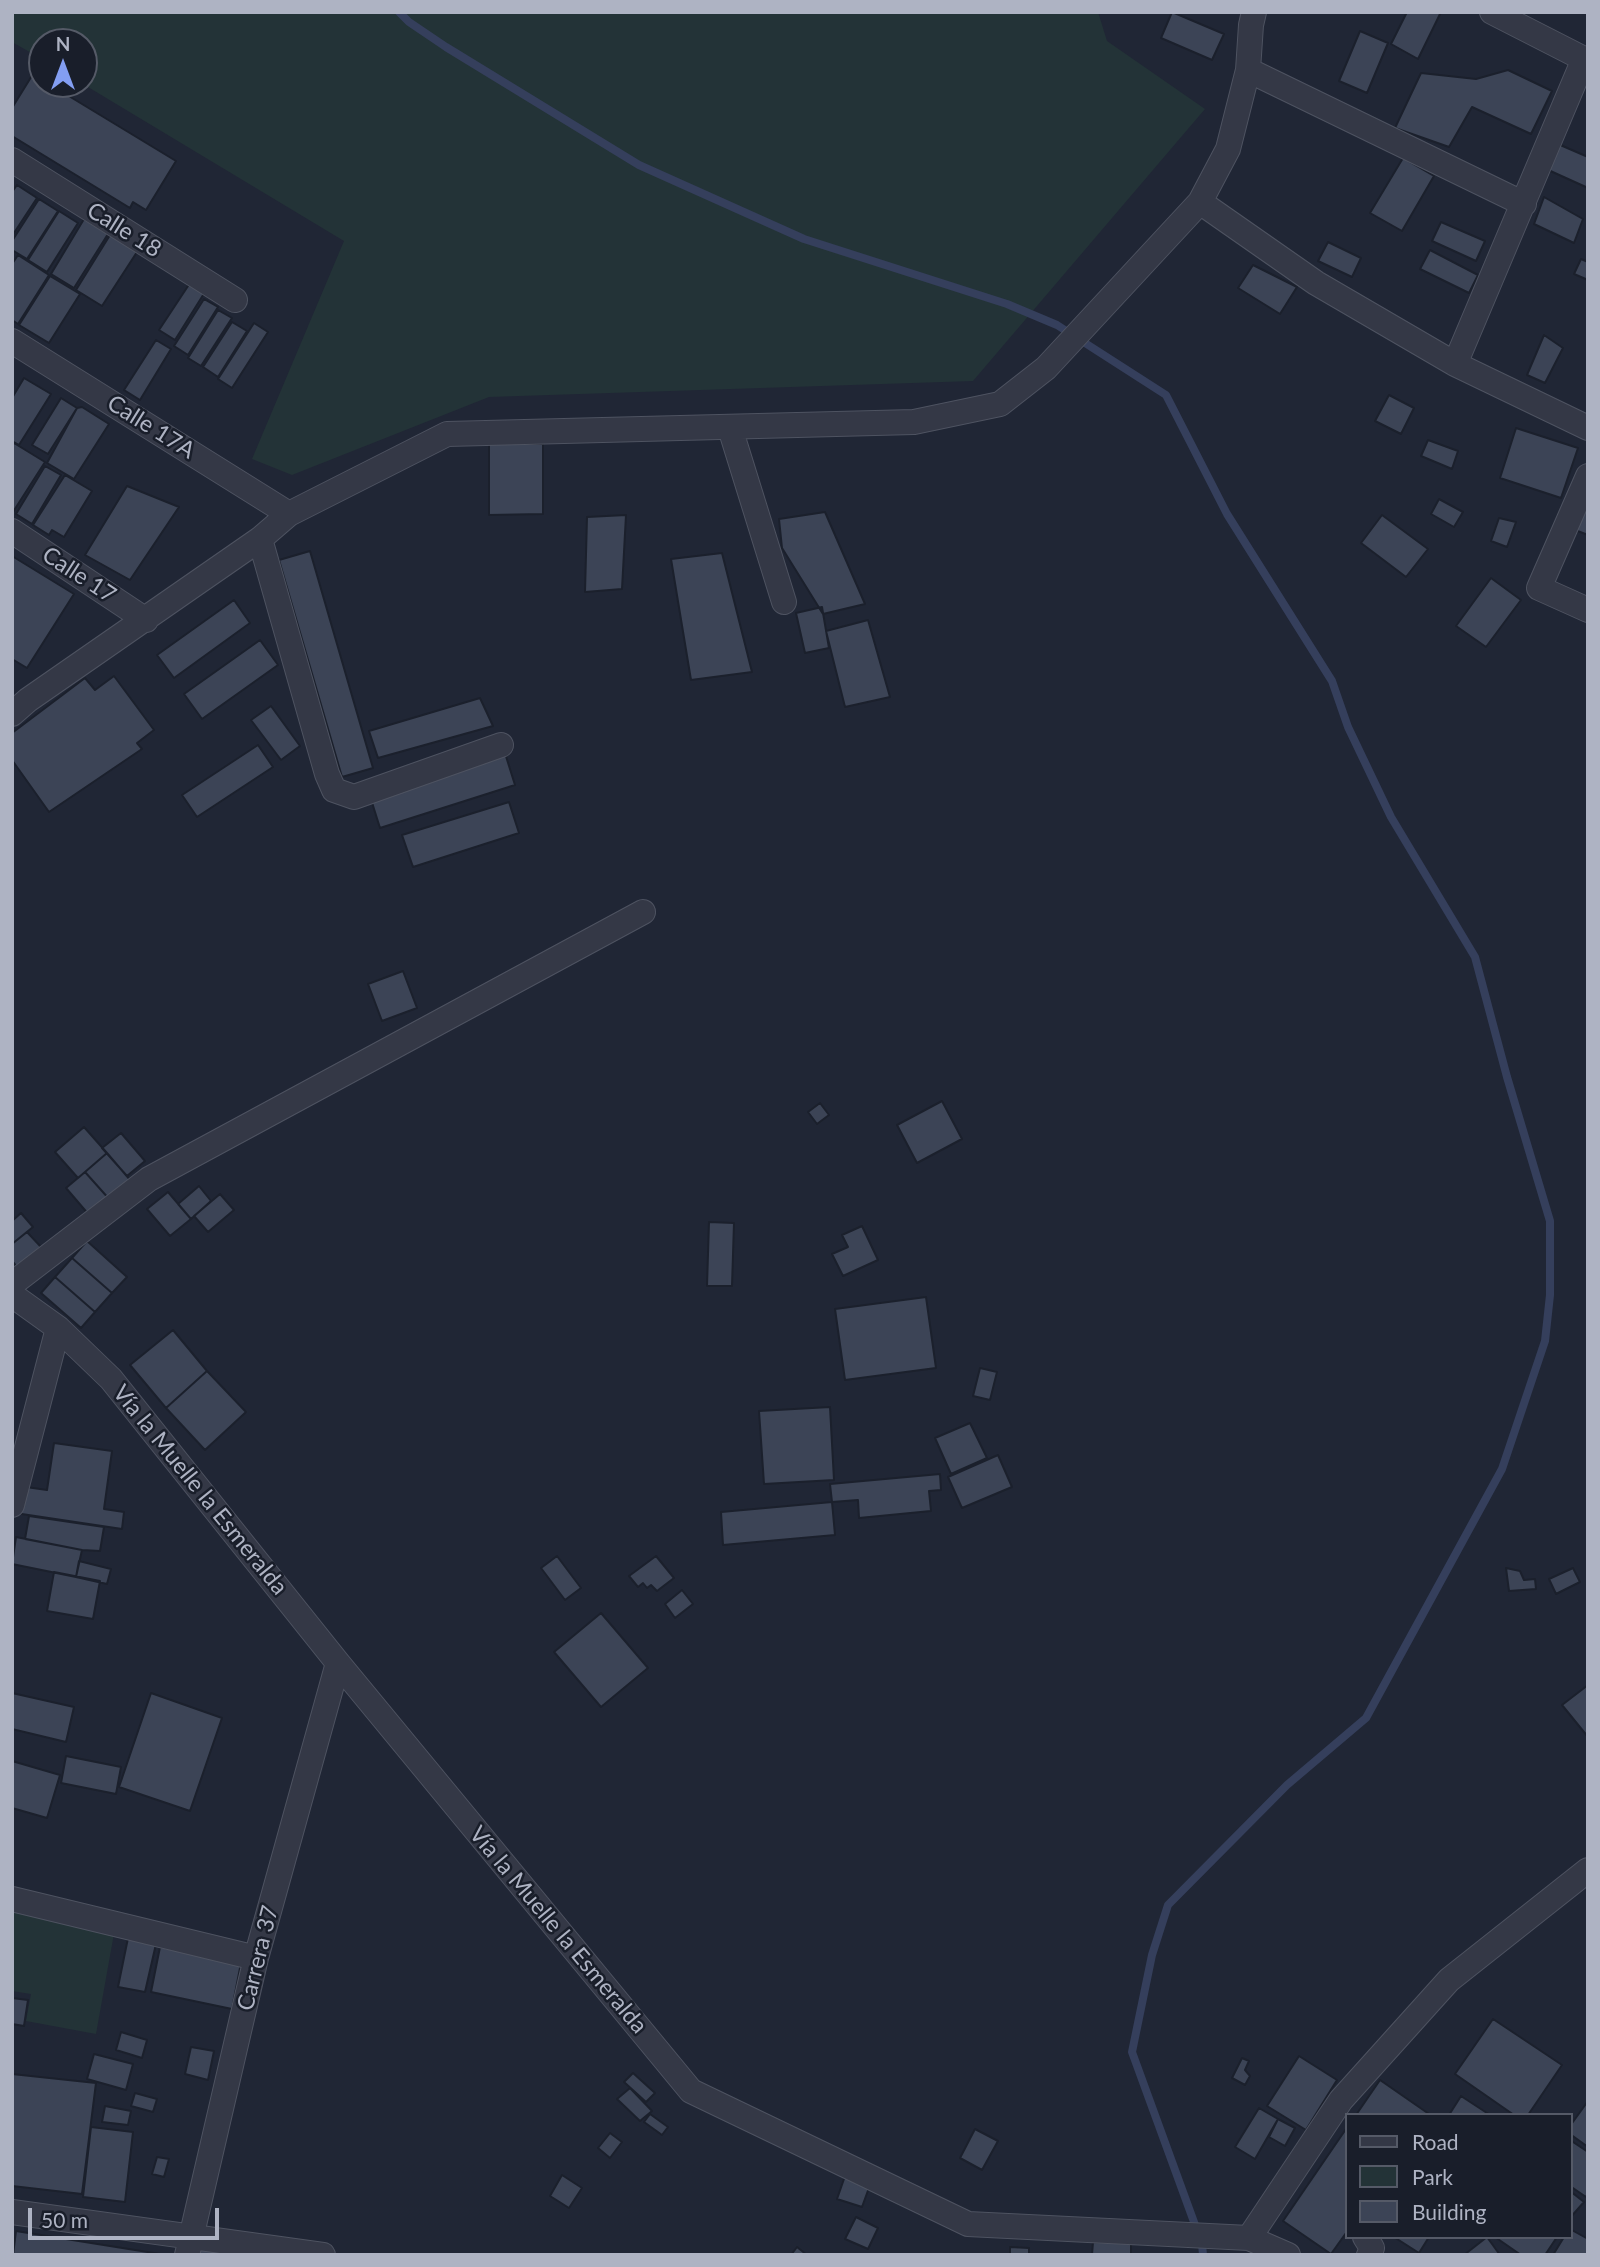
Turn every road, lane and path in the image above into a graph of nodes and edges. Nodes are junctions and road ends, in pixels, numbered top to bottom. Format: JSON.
{"nodes":[{"id":1,"x":1254,"y":12,"type":"edge"},
{"id":2,"x":1492,"y":12,"type":"edge"},
{"id":3,"x":1586,"y":60,"type":"edge"},
{"id":4,"x":1248,"y":70,"type":"junction"},
{"id":5,"x":12,"y":160,"type":"edge"},
{"id":6,"x":1200,"y":202,"type":"junction"},
{"id":7,"x":1524,"y":204,"type":"junction"},
{"id":8,"x":235,"y":300,"type":"dead end"},
{"id":9,"x":12,"y":341,"type":"edge"},
{"id":10,"x":1455,"y":364,"type":"junction"},
{"id":11,"x":730,"y":428,"type":"junction"},
{"id":12,"x":1588,"y":428,"type":"edge"},
{"id":13,"x":1588,"y":476,"type":"edge"},
{"id":14,"x":289,"y":514,"type":"junction"},
{"id":15,"x":12,"y":531,"type":"edge"},
{"id":16,"x":260,"y":539,"type":"junction"},
{"id":17,"x":784,"y":601,"type":"dead end"},
{"id":18,"x":1588,"y":610,"type":"edge"},
{"id":19,"x":146,"y":620,"type":"junction"},
{"id":20,"x":18,"y":701,"type":"edge"},
{"id":21,"x":501,"y":745,"type":"dead end"},
{"id":22,"x":643,"y":912,"type":"dead end"},
{"id":23,"x":12,"y":1284,"type":"edge"},
{"id":24,"x":12,"y":1295,"type":"edge"},
{"id":25,"x":58,"y":1328,"type":"junction"},
{"id":26,"x":14,"y":1489,"type":"edge"},
{"id":27,"x":338,"y":1663,"type":"junction"},
{"id":28,"x":1588,"y":1870,"type":"edge"},
{"id":29,"x":12,"y":1899,"type":"edge"},
{"id":30,"x":256,"y":1958,"type":"junction"},
{"id":31,"x":12,"y":2212,"type":"edge"},
{"id":32,"x":1249,"y":2238,"type":"junction"},
{"id":33,"x":1366,"y":2239,"type":"edge"},
{"id":34,"x":189,"y":2245,"type":"edge"},
{"id":35,"x":323,"y":2255,"type":"edge"},
{"id":36,"x":1288,"y":2255,"type":"edge"},
{"id":37,"x":1369,"y":2255,"type":"edge"}],
"edges":[{"from":1,"to":4,"type":"street"},
{"from":2,"to":3,"type":"street"},
{"from":3,"to":7,"type":"street"},
{"from":4,"to":6,"type":"street"},
{"from":4,"to":7,"type":"street"},
{"from":5,"to":8,"type":"street","name":"Calle 18"},
{"from":6,"to":10,"type":"street"},
{"from":6,"to":11,"type":"street"},
{"from":7,"to":10,"type":"street"},
{"from":9,"to":14,"type":"street","name":"Calle 17A"},
{"from":10,"to":12,"type":"street"},
{"from":11,"to":14,"type":"street"},
{"from":11,"to":17,"type":"street"},
{"from":13,"to":18,"type":"street"},
{"from":14,"to":16,"type":"street"},
{"from":15,"to":19,"type":"street","name":"Calle 17"},
{"from":16,"to":19,"type":"street"},
{"from":16,"to":21,"type":"street"},
{"from":19,"to":20,"type":"street"},
{"from":22,"to":23,"type":"street"},
{"from":24,"to":25,"type":"street","name":"Vía la Muelle la Esmeralda"},
{"from":25,"to":26,"type":"street"},
{"from":25,"to":27,"type":"street","name":"Vía la Muelle la Esmeralda"},
{"from":27,"to":30,"type":"street","name":"Carrera 37"},
{"from":27,"to":32,"type":"street","name":"Vía la Muelle la Esmeralda"},
{"from":28,"to":32,"type":"street"},
{"from":29,"to":30,"type":"street"},
{"from":30,"to":34,"type":"street","name":"Carrera 37"},
{"from":31,"to":34,"type":"street"},
{"from":32,"to":36,"type":"street","name":"Vía la Muelle la Esmeralda"},
{"from":33,"to":37,"type":"street"},
{"from":34,"to":35,"type":"street"}]}
